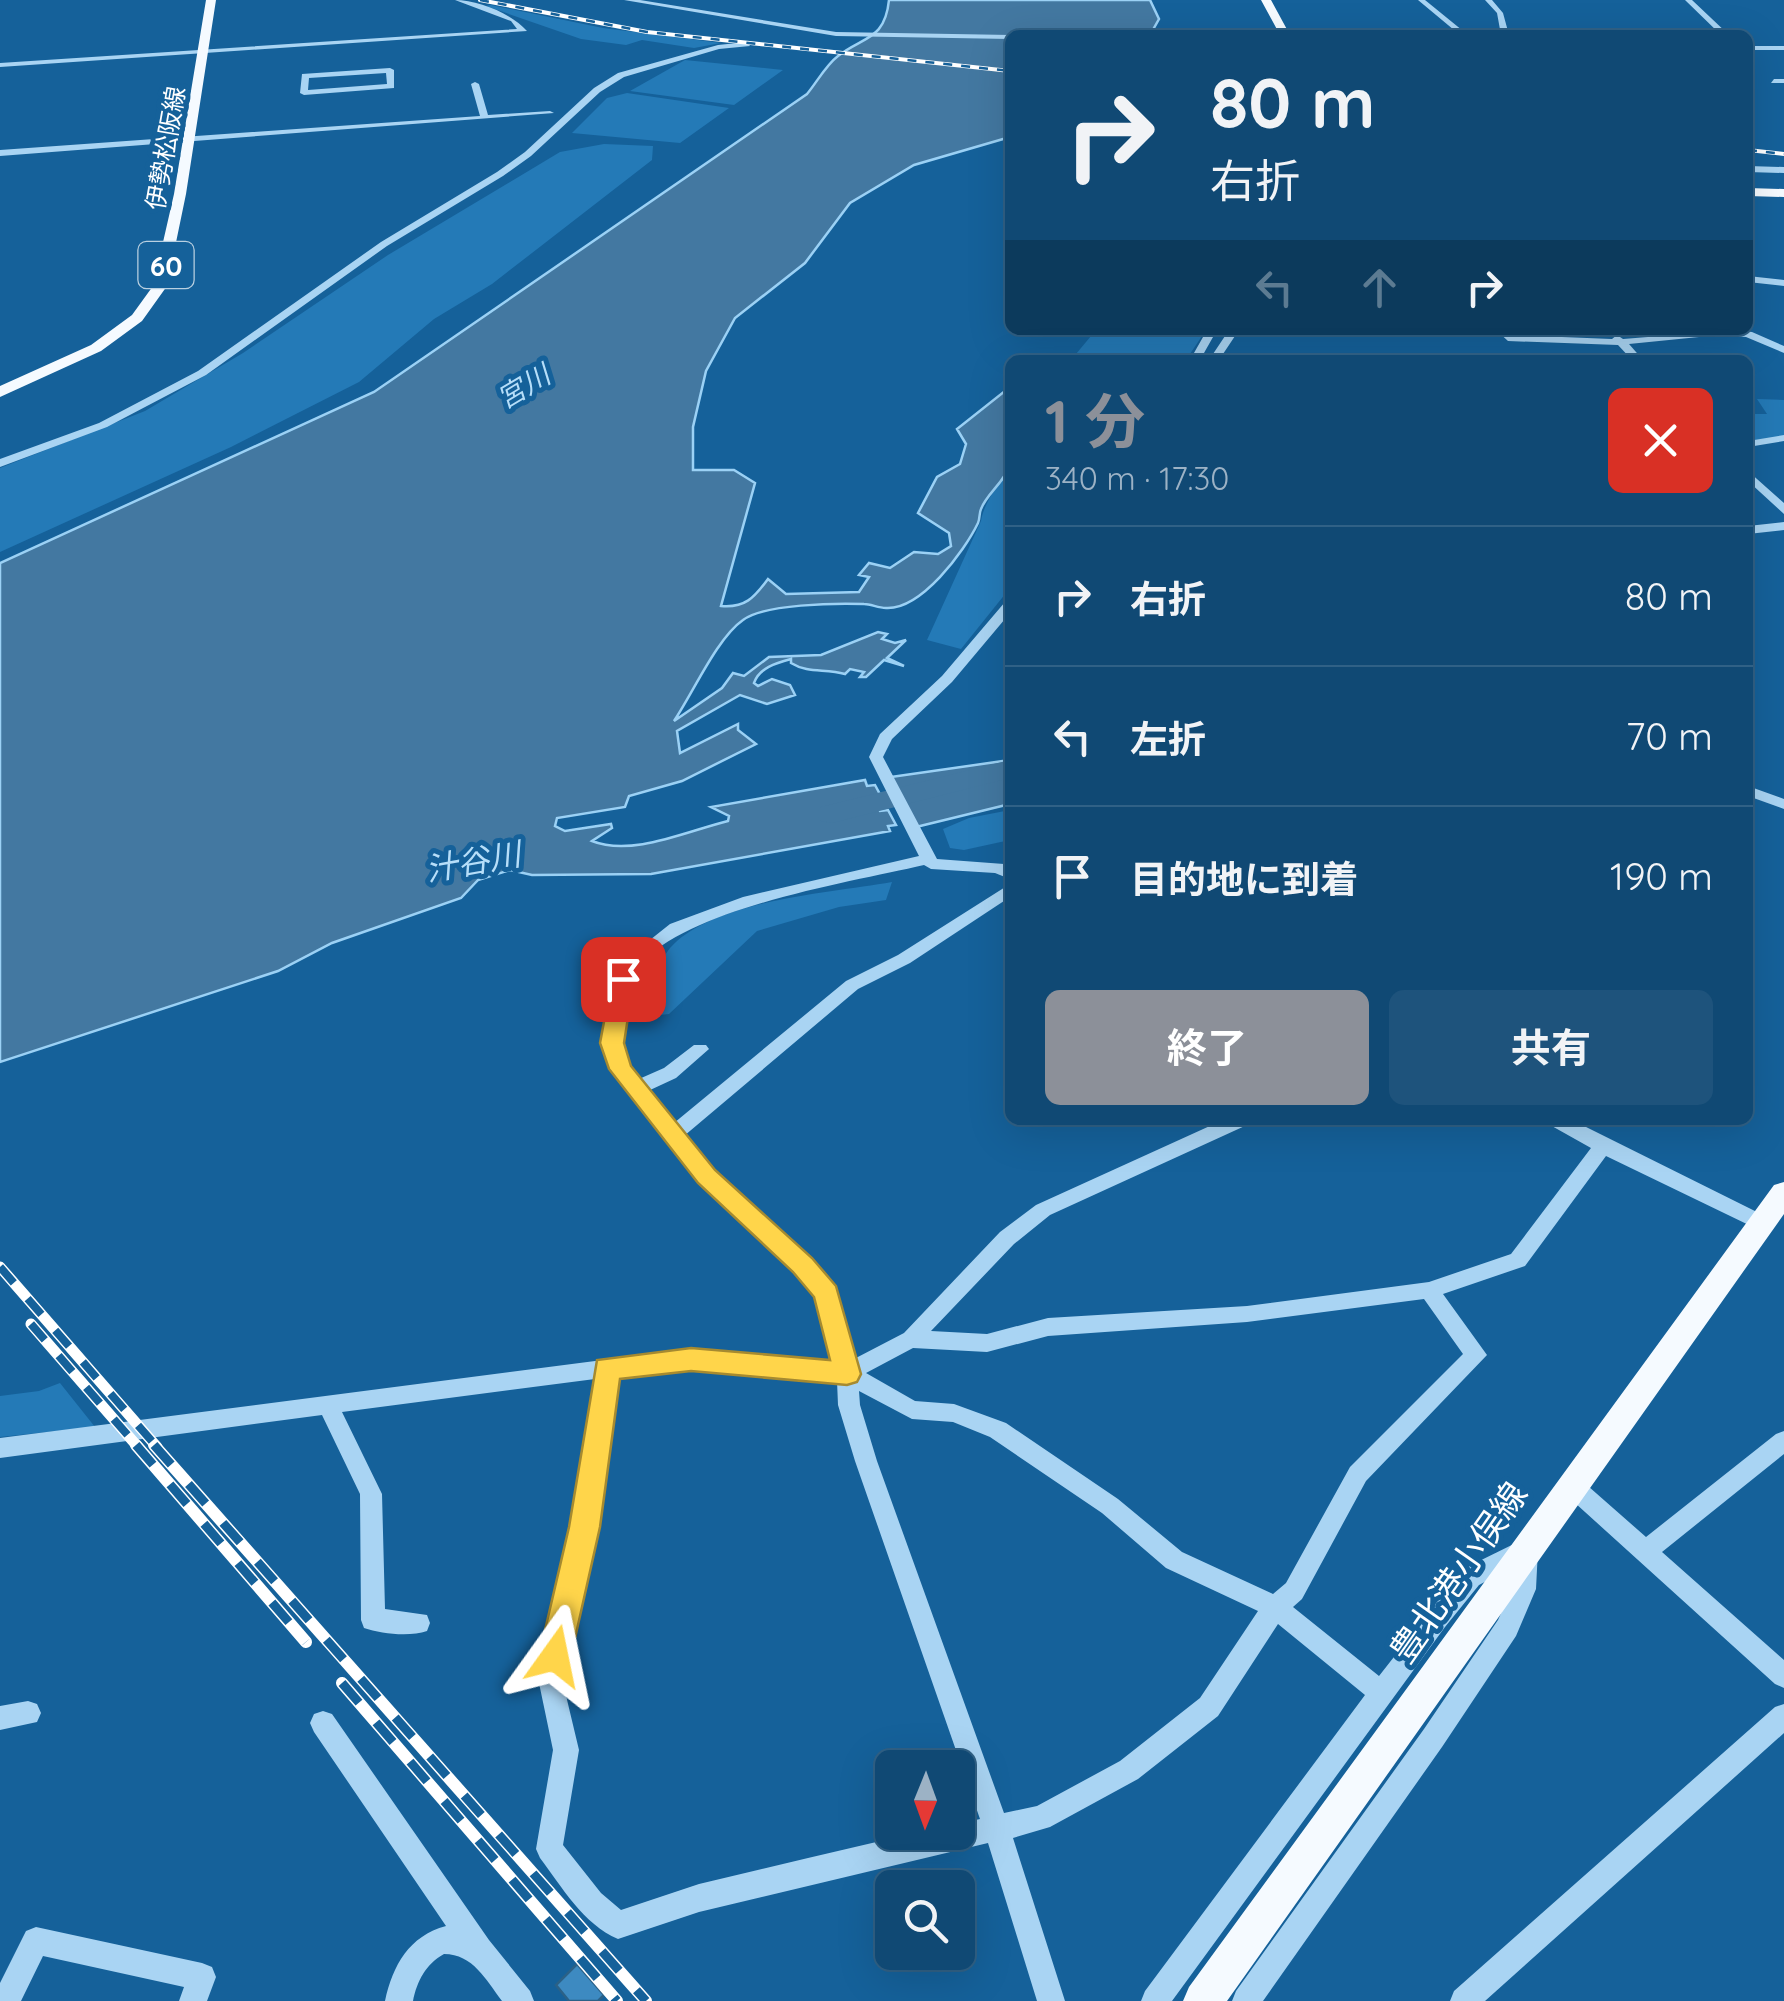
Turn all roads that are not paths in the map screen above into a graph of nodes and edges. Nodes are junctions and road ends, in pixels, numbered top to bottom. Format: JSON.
{"nodes":[{"id":1,"x":211,"y":0,"type":"edge"},
{"id":2,"x":458,"y":0,"type":"edge"},
{"id":3,"x":627,"y":0,"type":"edge"},
{"id":4,"x":1266,"y":0,"type":"edge"},
{"id":5,"x":1422,"y":0,"type":"edge"},
{"id":6,"x":1488,"y":0,"type":"edge"},
{"id":7,"x":1688,"y":0,"type":"edge"},
{"id":8,"x":671,"y":2,"type":"edge"},
{"id":9,"x":780,"y":25,"type":"junction"},
{"id":10,"x":1282,"y":30,"type":"edge"},
{"id":11,"x":1458,"y":30,"type":"edge"},
{"id":12,"x":1504,"y":30,"type":"edge"},
{"id":13,"x":1720,"y":30,"type":"edge"},
{"id":14,"x":1005,"y":37,"type":"edge"},
{"id":15,"x":390,"y":40,"type":"junction"},
{"id":16,"x":1753,"y":48,"type":"edge"},
{"id":17,"x":1784,"y":48,"type":"edge"},
{"id":18,"x":204,"y":51,"type":"junction"},
{"id":19,"x":0,"y":65,"type":"edge"},
{"id":20,"x":390,"y":70,"type":"junction"},
{"id":21,"x":475,"y":84,"type":"dead end"},
{"id":22,"x":550,"y":114,"type":"dead end"},
{"id":23,"x":484,"y":118,"type":"junction"},
{"id":24,"x":188,"y":139,"type":"junction"},
{"id":25,"x":0,"y":153,"type":"edge"},
{"id":26,"x":1753,"y":169,"type":"edge"},
{"id":27,"x":1784,"y":170,"type":"edge"},
{"id":28,"x":1753,"y":192,"type":"edge"},
{"id":29,"x":1784,"y":193,"type":"edge"},
{"id":30,"x":1753,"y":279,"type":"edge"},
{"id":31,"x":1784,"y":283,"type":"edge"},
{"id":32,"x":1505,"y":335,"type":"edge"},
{"id":33,"x":1614,"y":335,"type":"edge"},
{"id":34,"x":1689,"y":335,"type":"edge"},
{"id":35,"x":1750,"y":335,"type":"edge"},
{"id":36,"x":1559,"y":340,"type":"edge"},
{"id":37,"x":1620,"y":342,"type":"junction"},
{"id":38,"x":1784,"y":350,"type":"edge"},
{"id":39,"x":1633,"y":355,"type":"edge"},
{"id":40,"x":0,"y":392,"type":"edge"},
{"id":41,"x":1784,"y":438,"type":"edge"},
{"id":42,"x":1753,"y":443,"type":"edge"},
{"id":43,"x":0,"y":463,"type":"edge"},
{"id":44,"x":1753,"y":480,"type":"edge"},
{"id":45,"x":1784,"y":510,"type":"edge"},
{"id":46,"x":1784,"y":526,"type":"edge"},
{"id":47,"x":1753,"y":529,"type":"edge"},
{"id":48,"x":1005,"y":611,"type":"edge"},
{"id":49,"x":1753,"y":794,"type":"edge"},
{"id":50,"x":1784,"y":804,"type":"edge"},
{"id":51,"x":928,"y":858,"type":"junction"},
{"id":52,"x":1005,"y":872,"type":"edge"},
{"id":53,"x":1005,"y":892,"type":"edge"},
{"id":54,"x":700,"y":1048,"type":"dead end"},
{"id":55,"x":634,"y":1089,"type":"junction"},
{"id":56,"x":1229,"y":1125,"type":"edge"},
{"id":57,"x":1566,"y":1125,"type":"edge"},
{"id":58,"x":676,"y":1133,"type":"junction"},
{"id":59,"x":1603,"y":1146,"type":"junction"},
{"id":60,"x":1784,"y":1193,"type":"edge"},
{"id":61,"x":1762,"y":1223,"type":"junction"},
{"id":62,"x":1429,"y":1290,"type":"junction"},
{"id":63,"x":911,"y":1339,"type":"junction"},
{"id":64,"x":607,"y":1368,"type":"junction"},
{"id":65,"x":847,"y":1374,"type":"junction"},
{"id":66,"x":328,"y":1406,"type":"junction"},
{"id":67,"x":1784,"y":1440,"type":"edge"},
{"id":68,"x":0,"y":1448,"type":"edge"},
{"id":69,"x":1572,"y":1486,"type":"junction"},
{"id":70,"x":1526,"y":1549,"type":"junction"},
{"id":71,"x":1647,"y":1550,"type":"junction"},
{"id":72,"x":1275,"y":1607,"type":"junction"},
{"id":73,"x":418,"y":1623,"type":"dead end"},
{"id":74,"x":1784,"y":1676,"type":"edge"},
{"id":75,"x":1381,"y":1693,"type":"junction"},
{"id":76,"x":28,"y":1713,"type":"dead end"},
{"id":77,"x":1784,"y":1716,"type":"edge"},
{"id":78,"x":0,"y":1718,"type":"edge"},
{"id":79,"x":323,"y":1722,"type":"dead end"},
{"id":80,"x":997,"y":1830,"type":"junction"},
{"id":81,"x":479,"y":1950,"type":"junction"},
{"id":82,"x":6,"y":2001,"type":"edge"},
{"id":83,"x":193,"y":2001,"type":"edge"},
{"id":84,"x":399,"y":2001,"type":"edge"},
{"id":85,"x":520,"y":2001,"type":"edge"},
{"id":86,"x":1051,"y":2001,"type":"edge"},
{"id":87,"x":1155,"y":2001,"type":"edge"},
{"id":88,"x":1203,"y":2001,"type":"edge"},
{"id":89,"x":1246,"y":2001,"type":"edge"},
{"id":90,"x":1464,"y":2001,"type":"edge"}],
"edges":[{"from":1,"to":18,"type":"main road","name":"伊勢松阪線","number":"60"},
{"from":2,"to":15,"type":"street"},
{"from":3,"to":8,"type":"street"},
{"from":4,"to":10,"type":"main road"},
{"from":5,"to":11,"type":"street"},
{"from":6,"to":12,"type":"street"},
{"from":7,"to":13,"type":"street"},
{"from":8,"to":9,"type":"street"},
{"from":9,"to":14,"type":"street"},
{"from":9,"to":43,"type":"street"},
{"from":15,"to":18,"type":"street"},
{"from":15,"to":20,"type":"street"},
{"from":16,"to":17,"type":"street"},
{"from":18,"to":19,"type":"street"},
{"from":18,"to":24,"type":"main road","name":"伊勢松阪線","number":"60"},
{"from":20,"to":20,"type":"street"},
{"from":21,"to":23,"type":"street"},
{"from":22,"to":23,"type":"street"},
{"from":23,"to":24,"type":"street"},
{"from":24,"to":25,"type":"street"},
{"from":24,"to":40,"type":"main road","name":"伊勢松阪線","number":"60"},
{"from":26,"to":27,"type":"street"},
{"from":28,"to":29,"type":"main road"},
{"from":30,"to":31,"type":"street"},
{"from":32,"to":36,"type":"street"},
{"from":33,"to":37,"type":"street"},
{"from":34,"to":37,"type":"street"},
{"from":35,"to":38,"type":"street"},
{"from":36,"to":37,"type":"street"},
{"from":37,"to":39,"type":"street"},
{"from":41,"to":42,"type":"street"},
{"from":44,"to":45,"type":"street"},
{"from":46,"to":47,"type":"street"},
{"from":48,"to":51,"type":"street"},
{"from":49,"to":50,"type":"street"},
{"from":51,"to":52,"type":"street"},
{"from":51,"to":55,"type":"street"},
{"from":53,"to":58,"type":"street"},
{"from":54,"to":55,"type":"street"},
{"from":55,"to":58,"type":"street"},
{"from":56,"to":63,"type":"street"},
{"from":57,"to":59,"type":"street"},
{"from":58,"to":65,"type":"street"},
{"from":59,"to":61,"type":"street"},
{"from":59,"to":62,"type":"street"},
{"from":60,"to":61,"type":"main road","name":"豊北港小俣線"},
{"from":61,"to":69,"type":"main road","name":"豊北港小俣線"},
{"from":62,"to":63,"type":"street"},
{"from":62,"to":72,"type":"street"},
{"from":63,"to":65,"type":"street"},
{"from":64,"to":65,"type":"street"},
{"from":64,"to":66,"type":"street"},
{"from":64,"to":80,"type":"street"},
{"from":65,"to":72,"type":"street"},
{"from":65,"to":80,"type":"street"},
{"from":66,"to":68,"type":"street"},
{"from":66,"to":73,"type":"street"},
{"from":67,"to":71,"type":"street"},
{"from":69,"to":70,"type":"main road","name":"豊北港小俣線"},
{"from":69,"to":71,"type":"street"},
{"from":70,"to":75,"type":"street"},
{"from":70,"to":88,"type":"main road","name":"豊北港小俣線"},
{"from":70,"to":89,"type":"street"},
{"from":71,"to":74,"type":"street"},
{"from":72,"to":75,"type":"street"},
{"from":72,"to":80,"type":"street"},
{"from":75,"to":87,"type":"street"},
{"from":76,"to":78,"type":"street"},
{"from":77,"to":90,"type":"street"},
{"from":79,"to":81,"type":"street"},
{"from":80,"to":86,"type":"street"},
{"from":81,"to":84,"type":"street"},
{"from":81,"to":85,"type":"street"},
{"from":82,"to":83,"type":"street"}]}
